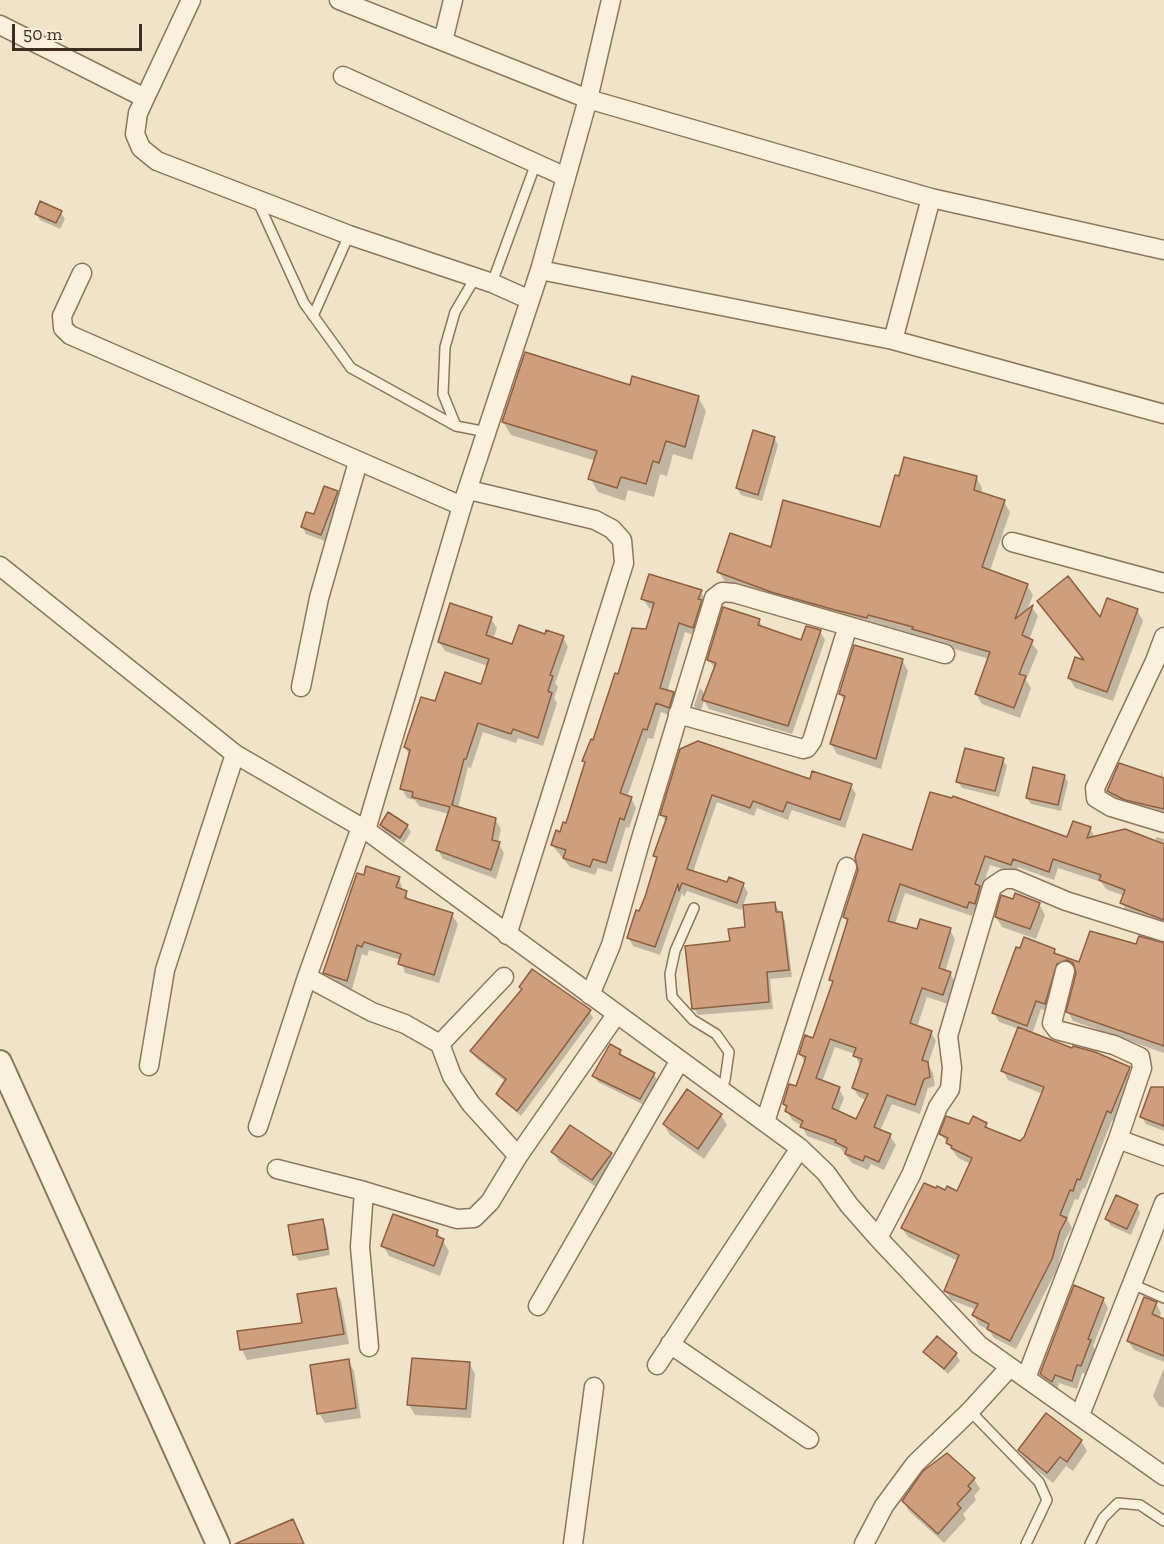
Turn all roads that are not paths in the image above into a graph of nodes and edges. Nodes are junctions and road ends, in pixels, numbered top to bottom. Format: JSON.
{"nodes":[{"id":1,"x":191,"y":0,"type":"edge"},
{"id":2,"x":339,"y":0,"type":"edge"},
{"id":3,"x":453,"y":0,"type":"edge"},
{"id":4,"x":611,"y":0,"type":"edge"},
{"id":5,"x":0,"y":25,"type":"edge"},
{"id":6,"x":443,"y":41,"type":"junction"},
{"id":7,"x":343,"y":76,"type":"dead end"},
{"id":8,"x":145,"y":98,"type":"junction"},
{"id":9,"x":588,"y":99,"type":"junction"},
{"id":10,"x":536,"y":164,"type":"junction"},
{"id":11,"x":566,"y":177,"type":"junction"},
{"id":12,"x":931,"y":198,"type":"junction"},
{"id":13,"x":257,"y":200,"type":"junction"},
{"id":14,"x":350,"y":235,"type":"junction"},
{"id":15,"x":1164,"y":250,"type":"edge"},
{"id":16,"x":540,"y":270,"type":"junction"},
{"id":17,"x":82,"y":273,"type":"dead end"},
{"id":18,"x":483,"y":281,"type":"junction"},
{"id":19,"x":530,"y":300,"type":"junction"},
{"id":20,"x":313,"y":316,"type":"junction"},
{"id":21,"x":893,"y":340,"type":"junction"},
{"id":22,"x":1164,"y":414,"type":"edge"},
{"id":23,"x":456,"y":426,"type":"junction"},
{"id":24,"x":488,"y":432,"type":"junction"},
{"id":25,"x":358,"y":462,"type":"junction"},
{"id":26,"x":466,"y":498,"type":"junction"},
{"id":27,"x":1012,"y":542,"type":"dead end"},
{"id":28,"x":0,"y":566,"type":"edge"},
{"id":29,"x":1164,"y":583,"type":"edge"},
{"id":30,"x":848,"y":626,"type":"junction"},
{"id":31,"x":1164,"y":637,"type":"edge"},
{"id":32,"x":945,"y":654,"type":"dead end"},
{"id":33,"x":301,"y":687,"type":"dead end"},
{"id":34,"x":678,"y":714,"type":"junction"},
{"id":35,"x":235,"y":754,"type":"junction"},
{"id":36,"x":1164,"y":823,"type":"edge"},
{"id":37,"x":363,"y":829,"type":"junction"},
{"id":38,"x":847,"y":867,"type":"dead end"},
{"id":39,"x":694,"y":908,"type":"dead end"},
{"id":40,"x":1164,"y":932,"type":"edge"},
{"id":41,"x":507,"y":935,"type":"junction"},
{"id":42,"x":1065,"y":971,"type":"dead end"},
{"id":43,"x":307,"y":977,"type":"junction"},
{"id":44,"x":504,"y":977,"type":"dead end"},
{"id":45,"x":590,"y":995,"type":"junction"},
{"id":46,"x":616,"y":1015,"type":"junction"},
{"id":47,"x":440,"y":1044,"type":"junction"},
{"id":48,"x":680,"y":1060,"type":"junction"},
{"id":49,"x":0,"y":1062,"type":"edge"},
{"id":50,"x":149,"y":1066,"type":"dead end"},
{"id":51,"x":721,"y":1090,"type":"junction"},
{"id":52,"x":765,"y":1122,"type":"junction"},
{"id":53,"x":258,"y":1126,"type":"dead end"},
{"id":54,"x":1118,"y":1139,"type":"junction"},
{"id":55,"x":800,"y":1148,"type":"junction"},
{"id":56,"x":518,"y":1156,"type":"junction"},
{"id":57,"x":1164,"y":1156,"type":"edge"},
{"id":58,"x":277,"y":1169,"type":"dead end"},
{"id":59,"x":364,"y":1191,"type":"junction"},
{"id":60,"x":1164,"y":1203,"type":"edge"},
{"id":61,"x":878,"y":1238,"type":"junction"},
{"id":62,"x":1132,"y":1284,"type":"junction"},
{"id":63,"x":1164,"y":1299,"type":"edge"},
{"id":64,"x":538,"y":1306,"type":"dead end"},
{"id":65,"x":670,"y":1344,"type":"junction"},
{"id":66,"x":369,"y":1347,"type":"dead end"},
{"id":67,"x":657,"y":1365,"type":"dead end"},
{"id":68,"x":1010,"y":1367,"type":"junction"},
{"id":69,"x":1026,"y":1378,"type":"junction"},
{"id":70,"x":594,"y":1387,"type":"dead end"},
{"id":71,"x":970,"y":1411,"type":"junction"},
{"id":72,"x":1080,"y":1415,"type":"junction"},
{"id":73,"x":809,"y":1439,"type":"dead end"},
{"id":74,"x":1164,"y":1476,"type":"edge"},
{"id":75,"x":1164,"y":1521,"type":"edge"},
{"id":76,"x":218,"y":1544,"type":"edge"},
{"id":77,"x":573,"y":1544,"type":"edge"},
{"id":78,"x":864,"y":1544,"type":"edge"},
{"id":79,"x":1026,"y":1544,"type":"edge"},
{"id":80,"x":1090,"y":1544,"type":"edge"}],
"edges":[{"from":1,"to":8,"type":"street"},
{"from":2,"to":6,"type":"street"},
{"from":3,"to":6,"type":"street"},
{"from":4,"to":9,"type":"street"},
{"from":5,"to":8,"type":"street"},
{"from":6,"to":9,"type":"street"},
{"from":7,"to":10,"type":"street"},
{"from":8,"to":13,"type":"street"},
{"from":9,"to":11,"type":"street"},
{"from":9,"to":12,"type":"street"},
{"from":10,"to":11,"type":"street"},
{"from":10,"to":18,"type":"lane"},
{"from":11,"to":16,"type":"street"},
{"from":12,"to":15,"type":"street"},
{"from":12,"to":21,"type":"street"},
{"from":13,"to":14,"type":"street"},
{"from":13,"to":20,"type":"lane"},
{"from":14,"to":18,"type":"street"},
{"from":14,"to":20,"type":"lane"},
{"from":16,"to":19,"type":"street"},
{"from":16,"to":21,"type":"street"},
{"from":17,"to":25,"type":"street"},
{"from":18,"to":19,"type":"street"},
{"from":18,"to":23,"type":"lane"},
{"from":19,"to":24,"type":"street"},
{"from":20,"to":23,"type":"lane"},
{"from":21,"to":22,"type":"street"},
{"from":23,"to":24,"type":"lane"},
{"from":24,"to":26,"type":"street"},
{"from":25,"to":26,"type":"street"},
{"from":25,"to":33,"type":"street"},
{"from":26,"to":37,"type":"street"},
{"from":26,"to":41,"type":"street"},
{"from":27,"to":29,"type":"street"},
{"from":28,"to":35,"type":"street"},
{"from":30,"to":32,"type":"street"},
{"from":30,"to":34,"type":"street"},
{"from":30,"to":34,"type":"street"},
{"from":31,"to":36,"type":"street"},
{"from":34,"to":45,"type":"street"},
{"from":35,"to":37,"type":"street"},
{"from":35,"to":50,"type":"street"},
{"from":37,"to":41,"type":"street"},
{"from":37,"to":43,"type":"street"},
{"from":38,"to":52,"type":"street"},
{"from":39,"to":51,"type":"lane"},
{"from":40,"to":61,"type":"street"},
{"from":41,"to":45,"type":"street"},
{"from":42,"to":54,"type":"street"},
{"from":43,"to":47,"type":"street"},
{"from":43,"to":53,"type":"street"},
{"from":44,"to":47,"type":"street"},
{"from":45,"to":46,"type":"street"},
{"from":46,"to":48,"type":"street"},
{"from":46,"to":56,"type":"street"},
{"from":47,"to":56,"type":"street"},
{"from":48,"to":51,"type":"street"},
{"from":48,"to":64,"type":"street"},
{"from":49,"to":76,"type":"street"},
{"from":51,"to":52,"type":"street"},
{"from":52,"to":55,"type":"street"},
{"from":54,"to":57,"type":"street"},
{"from":54,"to":69,"type":"street"},
{"from":55,"to":61,"type":"street"},
{"from":55,"to":65,"type":"street"},
{"from":56,"to":59,"type":"street"},
{"from":58,"to":59,"type":"street"},
{"from":59,"to":66,"type":"street"},
{"from":60,"to":62,"type":"street"},
{"from":61,"to":68,"type":"street"},
{"from":62,"to":63,"type":"lane"},
{"from":62,"to":72,"type":"street"},
{"from":65,"to":67,"type":"street"},
{"from":65,"to":73,"type":"street"},
{"from":68,"to":69,"type":"street"},
{"from":68,"to":71,"type":"street"},
{"from":69,"to":72,"type":"street"},
{"from":70,"to":77,"type":"street"},
{"from":71,"to":78,"type":"street"},
{"from":71,"to":79,"type":"lane"},
{"from":72,"to":74,"type":"street"},
{"from":75,"to":80,"type":"lane"}]}
